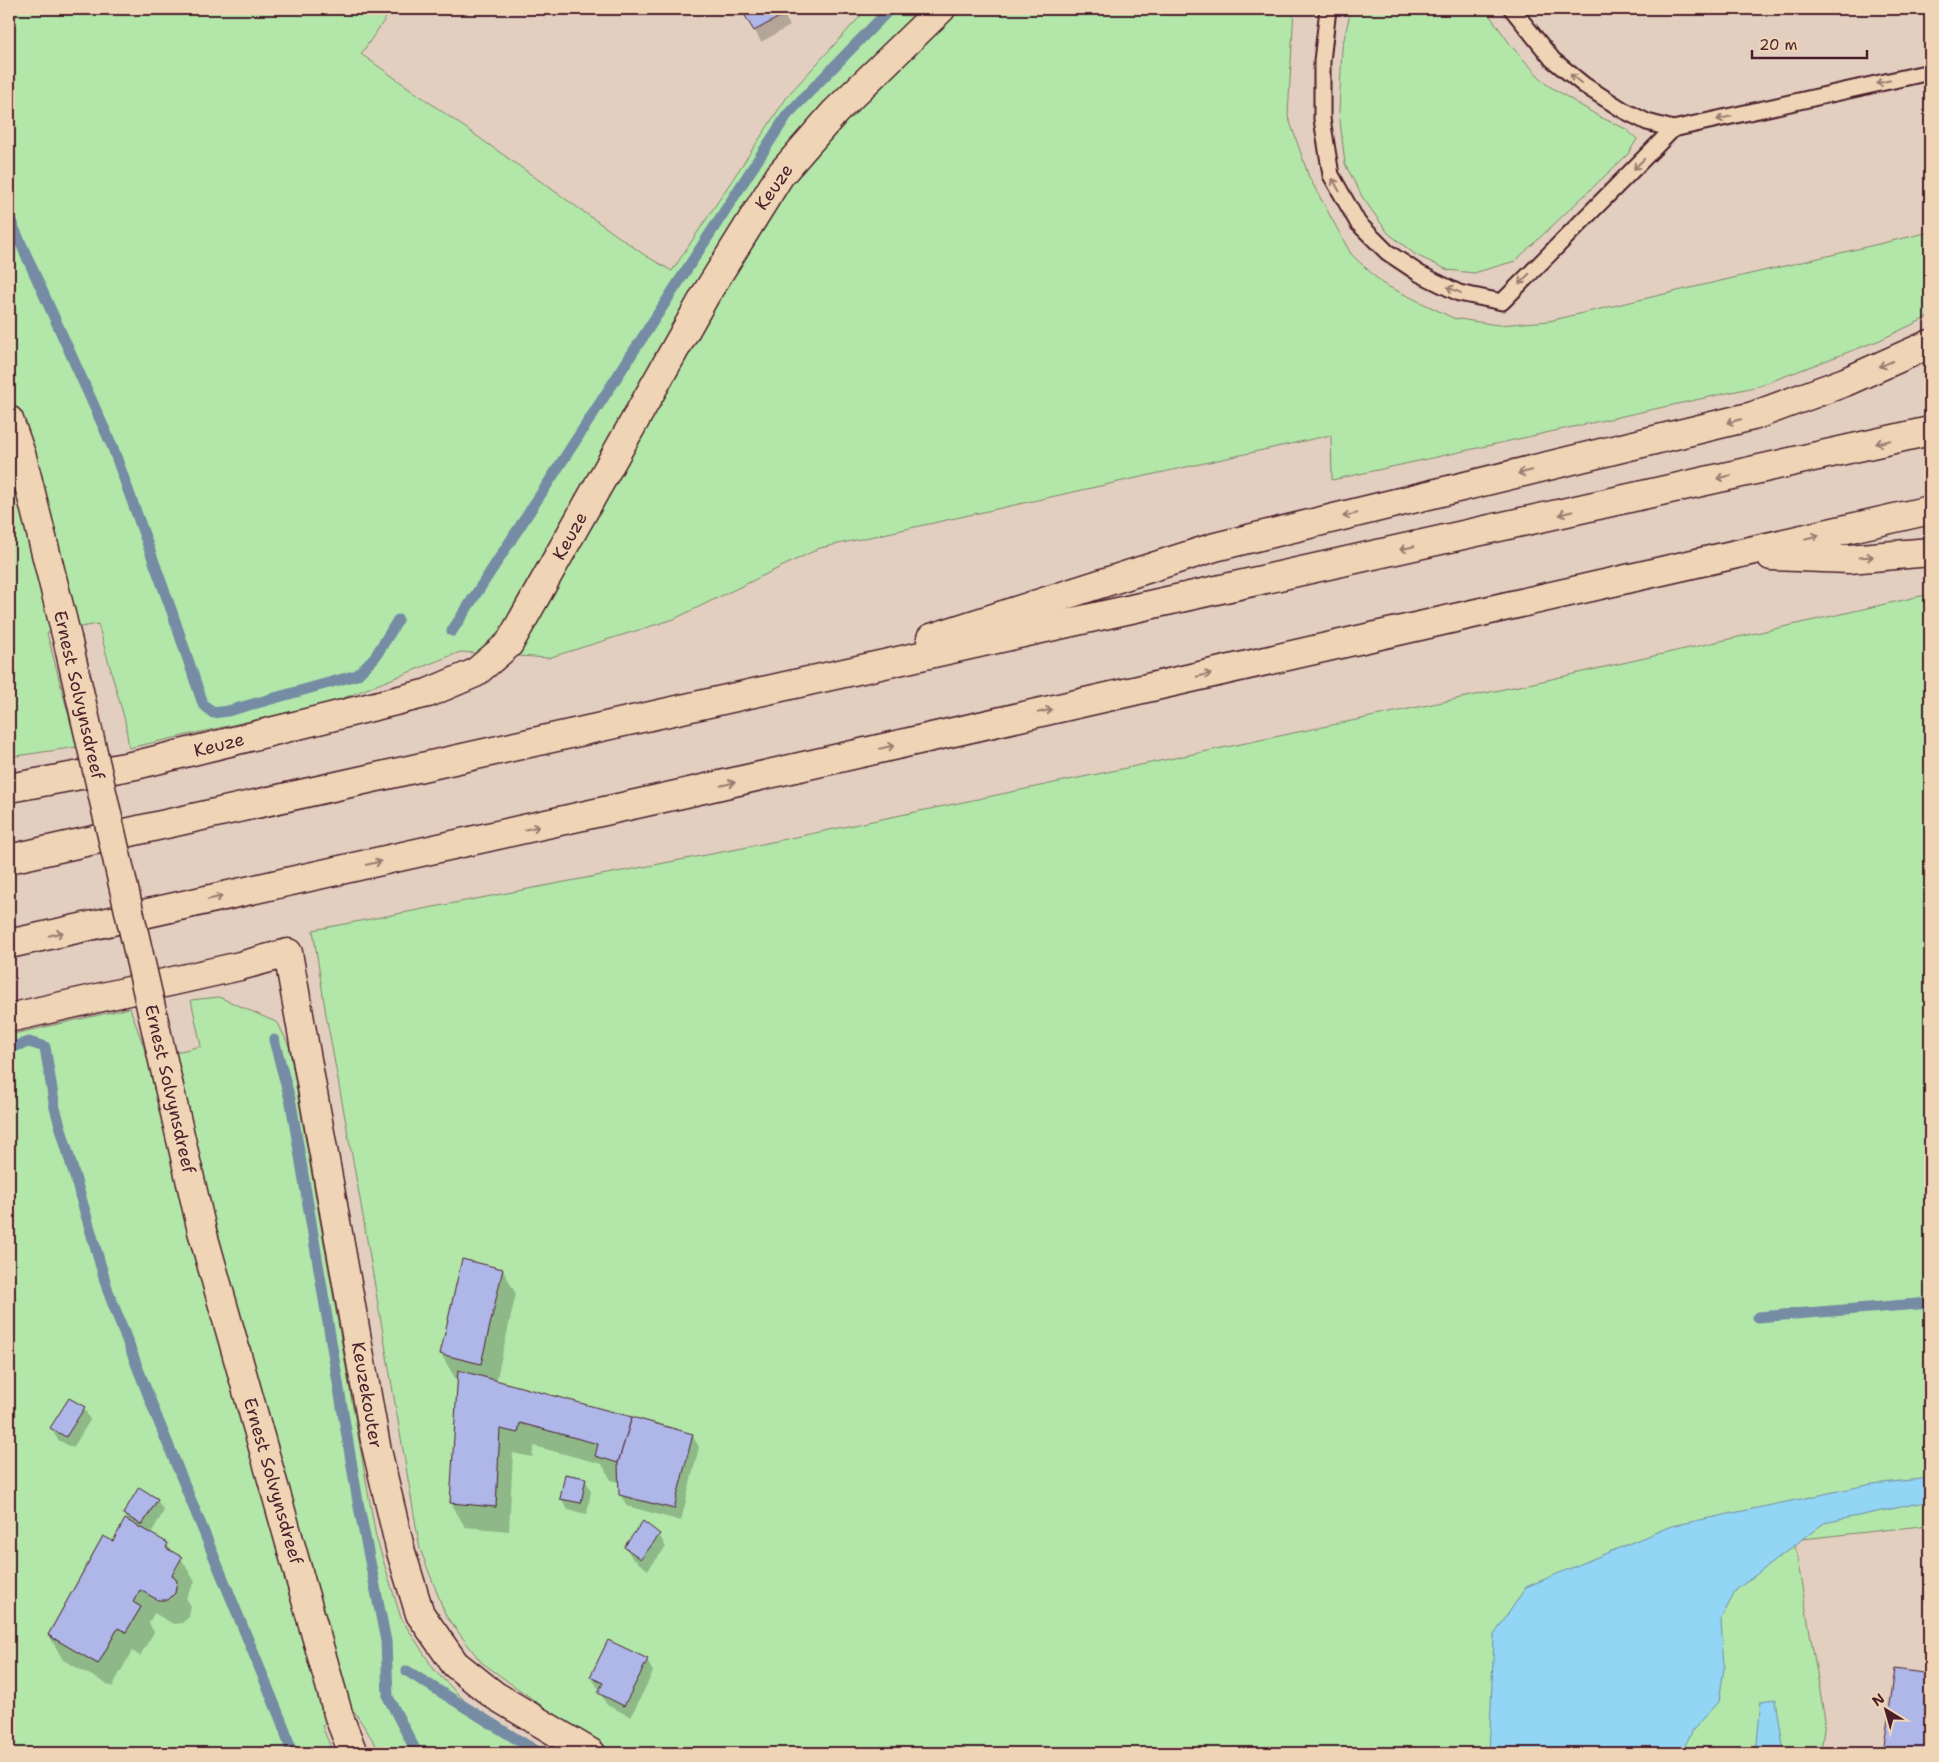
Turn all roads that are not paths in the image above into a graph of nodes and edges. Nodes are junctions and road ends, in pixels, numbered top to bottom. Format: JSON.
{"nodes":[{"id":1,"x":941,"y":9,"type":"edge"},
{"id":2,"x":1328,"y":9,"type":"edge"},
{"id":3,"x":1512,"y":9,"type":"edge"},
{"id":4,"x":1930,"y":72,"type":"edge"},
{"id":5,"x":1673,"y":129,"type":"junction"},
{"id":6,"x":1930,"y":344,"type":"edge"},
{"id":7,"x":9,"y":420,"type":"edge"},
{"id":8,"x":1930,"y":431,"type":"edge"},
{"id":9,"x":1930,"y":510,"type":"edge"},
{"id":10,"x":1930,"y":552,"type":"edge"},
{"id":11,"x":1730,"y":555,"type":"junction"},
{"id":12,"x":762,"y":693,"type":"junction"},
{"id":13,"x":9,"y":788,"type":"edge"},
{"id":14,"x":9,"y":859,"type":"edge"},
{"id":15,"x":9,"y":944,"type":"edge"},
{"id":16,"x":9,"y":1018,"type":"edge"},
{"id":17,"x":353,"y":1753,"type":"edge"},
{"id":18,"x":591,"y":1753,"type":"edge"}],
"edges":[{"from":1,"to":13,"type":"main road","name":"Keuze"},
{"from":5,"to":2,"type":"lane","one_way":true},
{"from":5,"to":3,"type":"lane","one_way":true},
{"from":4,"to":5,"type":"lane","one_way":true},
{"from":6,"to":12,"type":"main road","one_way":true},
{"from":7,"to":17,"type":"main road","name":"Ernest Solvynsdreef","bridge":true},
{"from":8,"to":12,"type":"main road","one_way":true},
{"from":11,"to":9,"type":"main road","one_way":true},
{"from":11,"to":10,"type":"main road","one_way":true},
{"from":15,"to":11,"type":"main road","one_way":true},
{"from":12,"to":14,"type":"main road"},
{"from":16,"to":18,"type":"main road","name":"Keuzekouter"}]}
